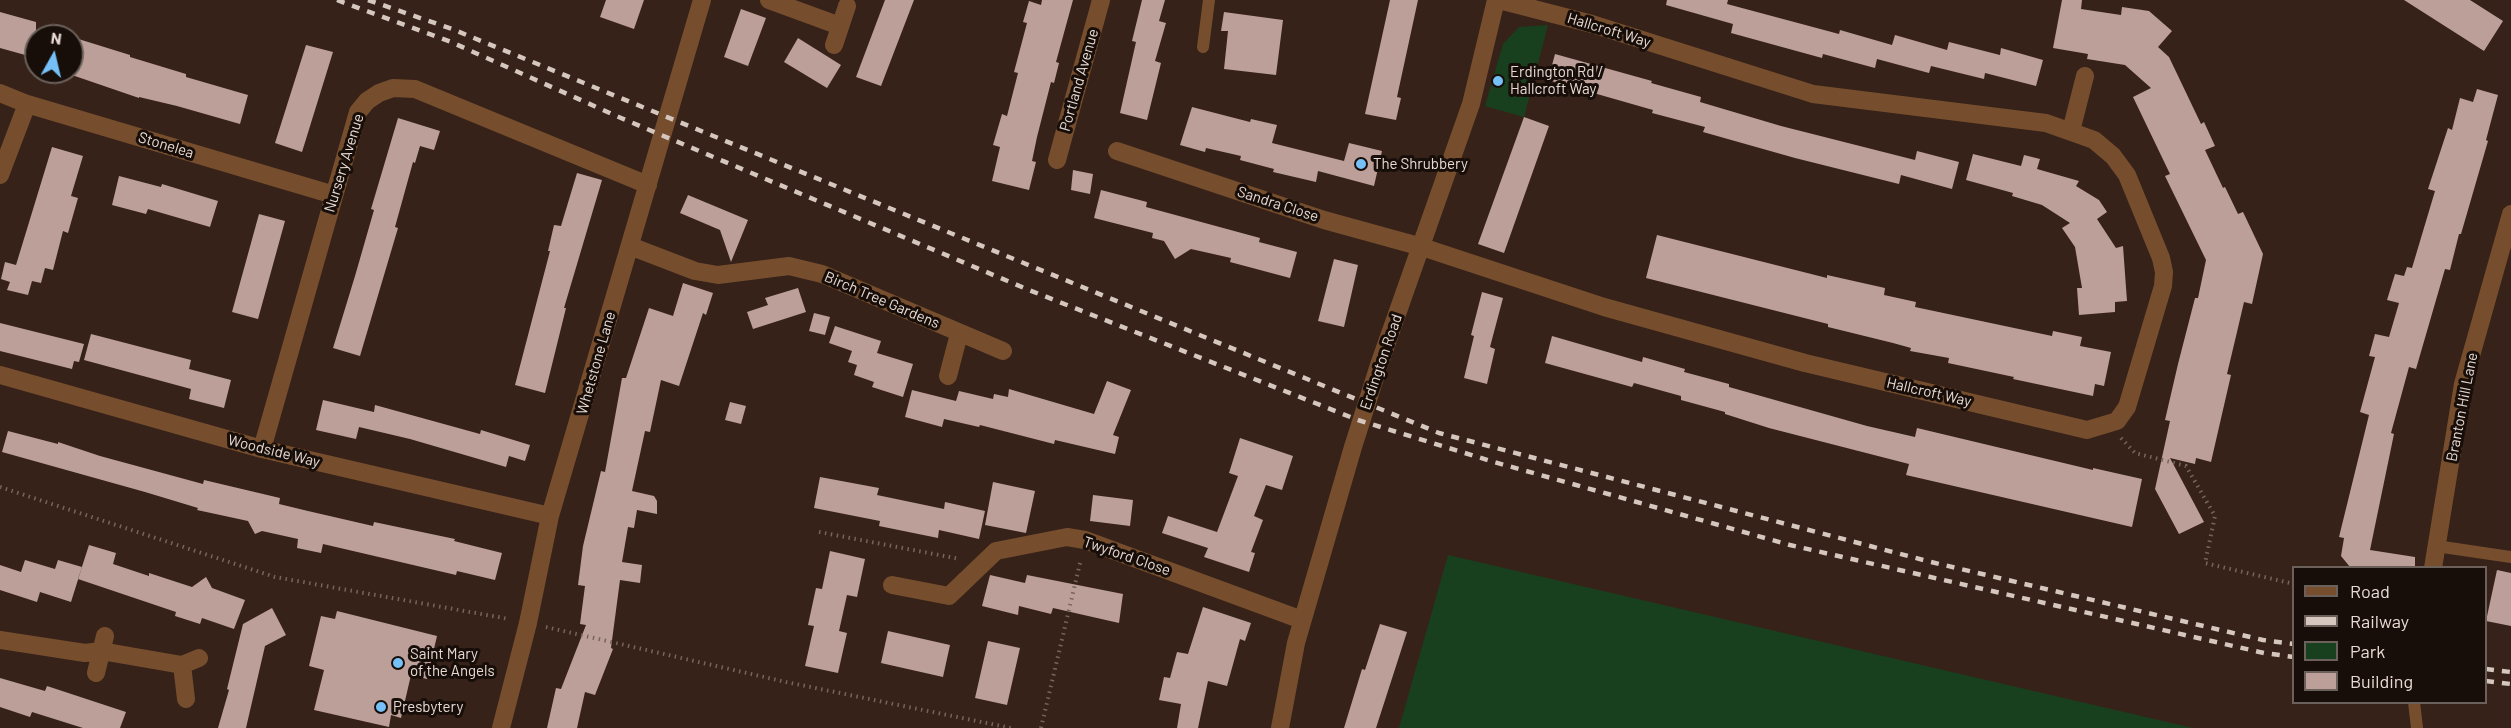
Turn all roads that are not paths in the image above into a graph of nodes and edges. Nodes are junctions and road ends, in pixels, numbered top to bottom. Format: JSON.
{"nodes":[{"id":1,"x":702,"y":0,"type":"edge"},
{"id":2,"x":769,"y":0,"type":"edge"},
{"id":3,"x":1101,"y":0,"type":"edge"},
{"id":4,"x":1209,"y":0,"type":"edge"},
{"id":5,"x":1498,"y":0,"type":"edge"},
{"id":6,"x":847,"y":6,"type":"dead end"},
{"id":7,"x":840,"y":26,"type":"junction"},
{"id":8,"x":834,"y":45,"type":"dead end"},
{"id":9,"x":1203,"y":47,"type":"dead end"},
{"id":10,"x":2085,"y":76,"type":"dead end"},
{"id":11,"x":0,"y":93,"type":"edge"},
{"id":12,"x":27,"y":104,"type":"junction"},
{"id":13,"x":2071,"y":131,"type":"junction"},
{"id":14,"x":1117,"y":151,"type":"dead end"},
{"id":15,"x":1057,"y":160,"type":"dead end"},
{"id":16,"x":0,"y":175,"type":"edge"},
{"id":17,"x":649,"y":178,"type":"junction"},
{"id":18,"x":334,"y":195,"type":"junction"},
{"id":19,"x":2511,"y":214,"type":"edge"},
{"id":20,"x":630,"y":246,"type":"junction"},
{"id":21,"x":1422,"y":247,"type":"junction"},
{"id":22,"x":959,"y":333,"type":"junction"},
{"id":23,"x":1003,"y":351,"type":"dead end"},
{"id":24,"x":0,"y":375,"type":"edge"},
{"id":25,"x":948,"y":376,"type":"dead end"},
{"id":26,"x":262,"y":449,"type":"junction"},
{"id":27,"x":550,"y":516,"type":"junction"},
{"id":28,"x":2436,"y":546,"type":"junction"},
{"id":29,"x":2511,"y":557,"type":"edge"},
{"id":30,"x":2433,"y":566,"type":"edge"},
{"id":31,"x":892,"y":585,"type":"dead end"},
{"id":32,"x":1302,"y":620,"type":"junction"},
{"id":33,"x":0,"y":640,"type":"edge"},
{"id":34,"x":103,"y":644,"type":"junction"},
{"id":35,"x":199,"y":658,"type":"dead end"},
{"id":36,"x":182,"y":665,"type":"junction"},
{"id":37,"x":96,"y":673,"type":"dead end"},
{"id":38,"x":186,"y":699,"type":"dead end"},
{"id":39,"x":2414,"y":704,"type":"edge"},
{"id":40,"x":501,"y":728,"type":"edge"},
{"id":41,"x":1280,"y":728,"type":"edge"},
{"id":42,"x":2417,"y":728,"type":"edge"}],
"edges":[{"from":1,"to":17,"type":"street","name":"Whetstone Lane"},
{"from":2,"to":7,"type":"street"},
{"from":3,"to":15,"type":"street","name":"Portland Avenue"},
{"from":4,"to":9,"type":"lane"},
{"from":5,"to":13,"type":"street","name":"Hallcroft Way"},
{"from":5,"to":21,"type":"street","name":"Erdington Road"},
{"from":6,"to":7,"type":"street"},
{"from":7,"to":8,"type":"street"},
{"from":10,"to":13,"type":"street"},
{"from":11,"to":12,"type":"street","name":"Stonelea"},
{"from":12,"to":16,"type":"street"},
{"from":12,"to":18,"type":"street","name":"Stonelea"},
{"from":13,"to":21,"type":"street","name":"Hallcroft Way"},
{"from":14,"to":21,"type":"street","name":"Sandra Close"},
{"from":17,"to":18,"type":"street","name":"Nursery Avenue"},
{"from":17,"to":20,"type":"street","name":"Whetstone Lane"},
{"from":18,"to":26,"type":"street","name":"Nursery Avenue"},
{"from":19,"to":28,"type":"street","name":"Branton Hill Lane"},
{"from":20,"to":22,"type":"street","name":"Birch Tree Gardens"},
{"from":20,"to":27,"type":"street","name":"Whetstone Lane"},
{"from":21,"to":32,"type":"street","name":"Erdington Road"},
{"from":22,"to":23,"type":"street","name":"Birch Tree Gardens"},
{"from":22,"to":25,"type":"street","name":"Birch Tree Gardens"},
{"from":24,"to":26,"type":"street","name":"Woodside Way"},
{"from":26,"to":27,"type":"street","name":"Woodside Way"},
{"from":27,"to":40,"type":"street","name":"Whetstone Lane"},
{"from":28,"to":29,"type":"lane"},
{"from":28,"to":30,"type":"street","name":"Branton Hill Lane"},
{"from":31,"to":32,"type":"street","name":"Twyford Close"},
{"from":32,"to":41,"type":"street","name":"Erdington Road"},
{"from":33,"to":34,"type":"street"},
{"from":34,"to":36,"type":"street"},
{"from":34,"to":37,"type":"street"},
{"from":35,"to":36,"type":"street"},
{"from":36,"to":38,"type":"street"},
{"from":39,"to":42,"type":"lane"}]}
